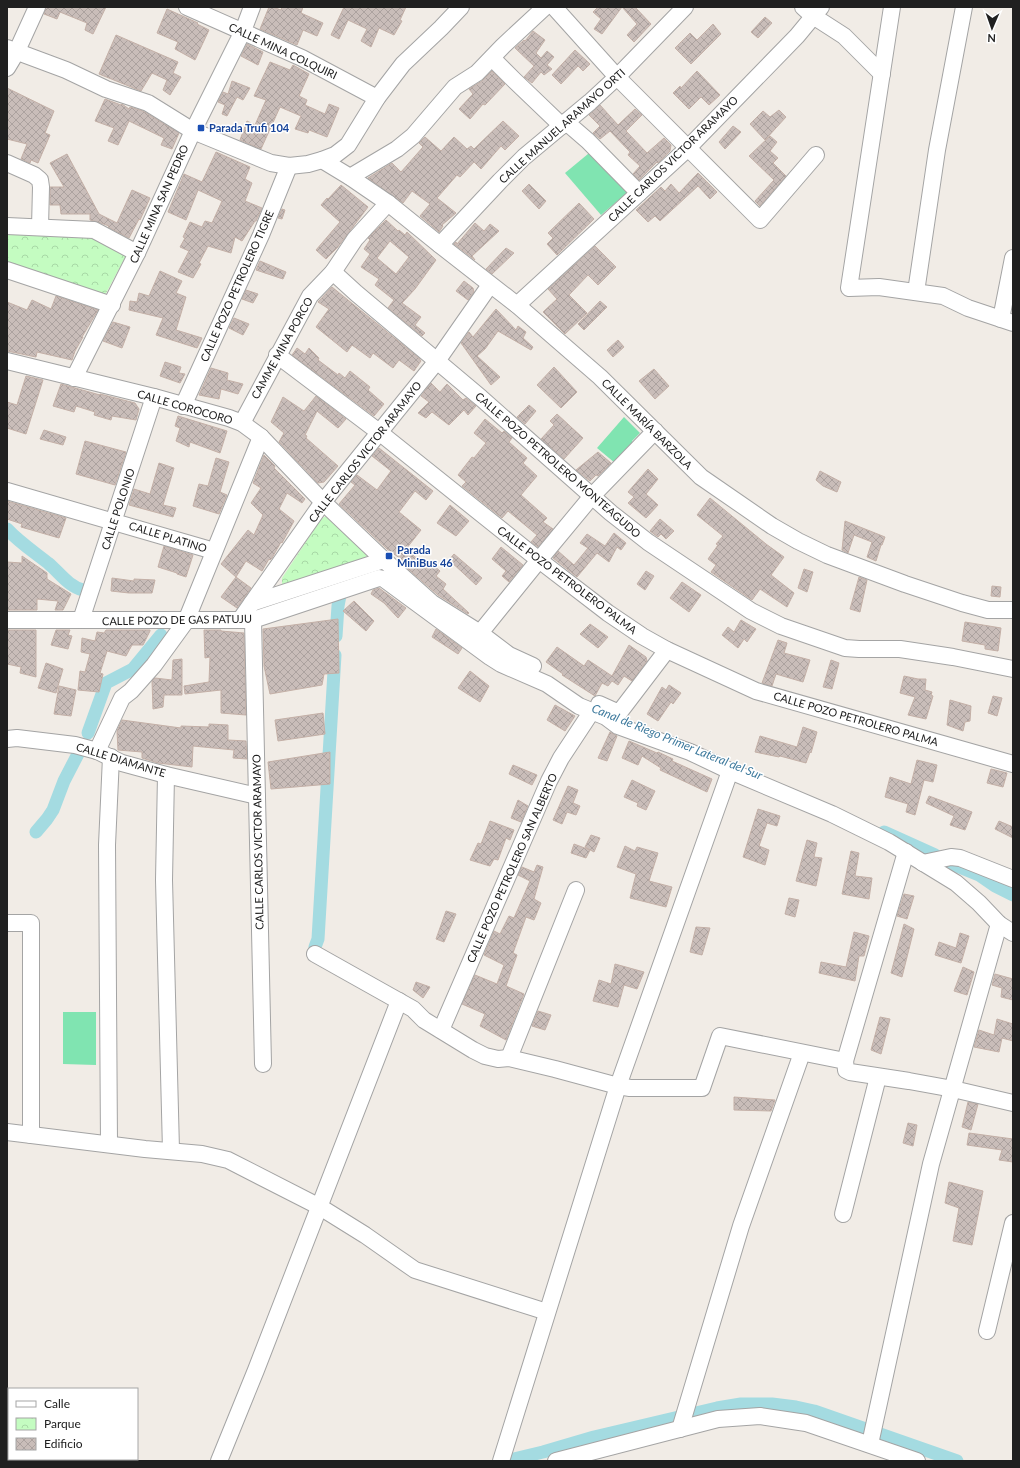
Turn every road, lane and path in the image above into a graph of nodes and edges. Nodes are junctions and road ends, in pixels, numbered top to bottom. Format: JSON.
{"nodes":[{"id":1,"x":37,"y":7,"type":"edge"},
{"id":2,"x":187,"y":7,"type":"edge"},
{"id":3,"x":252,"y":7,"type":"edge"},
{"id":4,"x":461,"y":7,"type":"edge"},
{"id":5,"x":545,"y":7,"type":"edge"},
{"id":6,"x":554,"y":7,"type":"edge"},
{"id":7,"x":685,"y":7,"type":"edge"},
{"id":8,"x":892,"y":7,"type":"edge"},
{"id":9,"x":964,"y":7,"type":"edge"},
{"id":10,"x":812,"y":10,"type":"edge"},
{"id":11,"x":243,"y":31,"type":"junction"},
{"id":12,"x":12,"y":51,"type":"edge"},
{"id":13,"x":492,"y":58,"type":"junction"},
{"id":14,"x":7,"y":68,"type":"edge"},
{"id":15,"x":882,"y":74,"type":"junction"},
{"id":16,"x":617,"y":77,"type":"junction"},
{"id":17,"x":377,"y":98,"type":"junction"},
{"id":18,"x":564,"y":124,"type":"junction"},
{"id":19,"x":193,"y":131,"type":"junction"},
{"id":20,"x":687,"y":149,"type":"junction"},
{"id":21,"x":816,"y":155,"type":"dead end"},
{"id":22,"x":322,"y":160,"type":"junction"},
{"id":23,"x":7,"y":163,"type":"edge"},
{"id":24,"x":289,"y":166,"type":"junction"},
{"id":25,"x":350,"y":177,"type":"junction"},
{"id":26,"x":639,"y":193,"type":"junction"},
{"id":27,"x":388,"y":203,"type":"junction"},
{"id":28,"x":7,"y":226,"type":"edge"},
{"id":29,"x":40,"y":227,"type":"junction"},
{"id":30,"x":440,"y":245,"type":"junction"},
{"id":31,"x":138,"y":253,"type":"junction"},
{"id":32,"x":1013,"y":258,"type":"edge"},
{"id":33,"x":7,"y":270,"type":"edge"},
{"id":34,"x":333,"y":272,"type":"junction"},
{"id":35,"x":490,"y":285,"type":"junction"},
{"id":36,"x":916,"y":292,"type":"junction"},
{"id":37,"x":112,"y":304,"type":"junction"},
{"id":38,"x":517,"y":305,"type":"junction"},
{"id":39,"x":1007,"y":321,"type":"edge"},
{"id":40,"x":277,"y":355,"type":"junction"},
{"id":41,"x":7,"y":361,"type":"edge"},
{"id":42,"x":437,"y":361,"type":"junction"},
{"id":43,"x":74,"y":378,"type":"junction"},
{"id":44,"x":154,"y":397,"type":"junction"},
{"id":45,"x":183,"y":406,"type":"junction"},
{"id":46,"x":242,"y":423,"type":"junction"},
{"id":47,"x":655,"y":431,"type":"junction"},
{"id":48,"x":379,"y":432,"type":"junction"},
{"id":49,"x":261,"y":437,"type":"junction"},
{"id":50,"x":7,"y":491,"type":"edge"},
{"id":51,"x":592,"y":496,"type":"junction"},
{"id":52,"x":323,"y":502,"type":"junction"},
{"id":53,"x":114,"y":521,"type":"junction"},
{"id":54,"x":214,"y":551,"type":"junction"},
{"id":55,"x":384,"y":560,"type":"junction"},
{"id":56,"x":539,"y":560,"type":"junction"},
{"id":57,"x":252,"y":603,"type":"junction"},
{"id":58,"x":1013,"y":610,"type":"edge"},
{"id":59,"x":7,"y":620,"type":"edge"},
{"id":60,"x":81,"y":620,"type":"junction"},
{"id":61,"x":246,"y":620,"type":"junction"},
{"id":62,"x":186,"y":621,"type":"junction"},
{"id":63,"x":479,"y":640,"type":"junction"},
{"id":64,"x":667,"y":650,"type":"junction"},
{"id":65,"x":1013,"y":669,"type":"edge"},
{"id":66,"x":592,"y":711,"type":"junction"},
{"id":67,"x":7,"y":739,"type":"edge"},
{"id":68,"x":97,"y":751,"type":"junction"},
{"id":69,"x":111,"y":757,"type":"junction"},
{"id":70,"x":1013,"y":764,"type":"edge"},
{"id":71,"x":730,"y":771,"type":"junction"},
{"id":72,"x":166,"y":775,"type":"junction"},
{"id":73,"x":257,"y":796,"type":"junction"},
{"id":74,"x":906,"y":852,"type":"junction"},
{"id":75,"x":923,"y":863,"type":"junction"},
{"id":76,"x":1013,"y":879,"type":"edge"},
{"id":77,"x":576,"y":890,"type":"dead end"},
{"id":78,"x":7,"y":923,"type":"edge"},
{"id":79,"x":1000,"y":924,"type":"junction"},
{"id":80,"x":1013,"y":933,"type":"edge"},
{"id":81,"x":315,"y":954,"type":"dead end"},
{"id":82,"x":399,"y":1001,"type":"junction"},
{"id":83,"x":441,"y":1030,"type":"junction"},
{"id":84,"x":802,"y":1053,"type":"junction"},
{"id":85,"x":509,"y":1058,"type":"junction"},
{"id":86,"x":845,"y":1061,"type":"junction"},
{"id":87,"x":263,"y":1064,"type":"dead end"},
{"id":88,"x":878,"y":1077,"type":"junction"},
{"id":89,"x":618,"y":1086,"type":"junction"},
{"id":90,"x":952,"y":1089,"type":"junction"},
{"id":91,"x":1013,"y":1103,"type":"edge"},
{"id":92,"x":7,"y":1132,"type":"edge"},
{"id":93,"x":31,"y":1135,"type":"junction"},
{"id":94,"x":109,"y":1143,"type":"junction"},
{"id":95,"x":171,"y":1150,"type":"junction"},
{"id":96,"x":320,"y":1207,"type":"junction"},
{"id":97,"x":844,"y":1214,"type":"dead end"},
{"id":98,"x":1013,"y":1222,"type":"edge"},
{"id":99,"x":547,"y":1312,"type":"junction"},
{"id":100,"x":987,"y":1330,"type":"dead end"},
{"id":101,"x":680,"y":1429,"type":"junction"},
{"id":102,"x":870,"y":1444,"type":"junction"},
{"id":103,"x":219,"y":1461,"type":"edge"},
{"id":104,"x":501,"y":1461,"type":"edge"},
{"id":105,"x":556,"y":1461,"type":"edge"},
{"id":106,"x":918,"y":1461,"type":"edge"}],
"edges":[{"from":1,"to":12,"type":"street"},
{"from":2,"to":11,"type":"street","name":"CALLE MINA COLQUIRI"},
{"from":3,"to":11,"type":"street","name":"CALLE MINA SAN PEDRO"},
{"from":4,"to":17,"type":"street"},
{"from":5,"to":13,"type":"street"},
{"from":6,"to":16,"type":"street"},
{"from":7,"to":16,"type":"street","name":"CALLE MANUEL ARAMAYO ORTI"},
{"from":8,"to":15,"type":"street"},
{"from":9,"to":36,"type":"street"},
{"from":10,"to":15,"type":"street"},
{"from":10,"to":20,"type":"street","name":"CALLE CARLOS VICTOR ARAMAYO"},
{"from":11,"to":17,"type":"street","name":"CALLE MINA COLQUIRI"},
{"from":11,"to":19,"type":"street","name":"CALLE MINA SAN PEDRO"},
{"from":12,"to":14,"type":"street"},
{"from":12,"to":19,"type":"street"},
{"from":13,"to":18,"type":"street"},
{"from":13,"to":25,"type":"street"},
{"from":15,"to":36,"type":"street"},
{"from":16,"to":18,"type":"street","name":"CALLE MANUEL ARAMAYO ORTI"},
{"from":16,"to":20,"type":"street"},
{"from":17,"to":22,"type":"street"},
{"from":18,"to":26,"type":"street"},
{"from":18,"to":30,"type":"street","name":"CALLE MANUEL ARAMAYO ORTI"},
{"from":19,"to":24,"type":"street"},
{"from":19,"to":31,"type":"street","name":"CALLE MINA SAN PEDRO"},
{"from":20,"to":21,"type":"street"},
{"from":20,"to":26,"type":"street","name":"CALLE CARLOS VICTOR ARAMAYO"},
{"from":22,"to":24,"type":"street"},
{"from":22,"to":25,"type":"street","name":"CALLE MARÍA BARZOLA"},
{"from":23,"to":29,"type":"street"},
{"from":24,"to":45,"type":"street","name":"CALLE POZO PETROLERO TIGRE"},
{"from":25,"to":27,"type":"street","name":"CALLE MARÍA BARZOLA"},
{"from":26,"to":38,"type":"street","name":"CALLE CARLOS VICTOR ARAMAYO"},
{"from":27,"to":30,"type":"street","name":"CALLE MARÍA BARZOLA"},
{"from":27,"to":34,"type":"street","name":"CAMME MINA PORCO"},
{"from":28,"to":29,"type":"street"},
{"from":29,"to":31,"type":"street"},
{"from":30,"to":35,"type":"street","name":"CALLE MARÍA BARZOLA"},
{"from":31,"to":37,"type":"street","name":"CALLE MINA SAN PEDRO"},
{"from":32,"to":39,"type":"street"},
{"from":33,"to":37,"type":"street"},
{"from":34,"to":40,"type":"street","name":"CAMME MINA PORCO"},
{"from":34,"to":42,"type":"street","name":"CALLE POZO PETROLERO MONTEAGUDO"},
{"from":35,"to":38,"type":"street","name":"CALLE MARÍA BARZOLA"},
{"from":35,"to":42,"type":"street","name":"CALLE CARLOS VICTOR ARAMAYO"},
{"from":36,"to":39,"type":"street"},
{"from":37,"to":43,"type":"street","name":"CALLE MINA SAN PEDRO"},
{"from":38,"to":47,"type":"street","name":"CALLE MARÍA BARZOLA"},
{"from":40,"to":46,"type":"street","name":"CAMME MINA PORCO"},
{"from":40,"to":48,"type":"street","name":"CALLE POZO PETROLERO PALMA"},
{"from":41,"to":43,"type":"street","name":"CALLE COROCORO"},
{"from":42,"to":48,"type":"street","name":"CALLE CARLOS VICTOR ARAMAYO"},
{"from":42,"to":51,"type":"street","name":"CALLE POZO PETROLERO MONTEAGUDO"},
{"from":43,"to":44,"type":"street","name":"CALLE COROCORO"},
{"from":44,"to":45,"type":"street","name":"CALLE COROCORO"},
{"from":44,"to":53,"type":"street","name":"CALLE POLONIO"},
{"from":45,"to":46,"type":"street","name":"CALLE COROCORO"},
{"from":46,"to":49,"type":"street","name":"CALLE COROCORO"},
{"from":47,"to":51,"type":"street"},
{"from":47,"to":58,"type":"street","name":"CALLE MARÍA BARZOLA"},
{"from":48,"to":52,"type":"street","name":"CALLE CARLOS VICTOR ARAMAYO"},
{"from":48,"to":56,"type":"street","name":"CALLE POZO PETROLERO PALMA"},
{"from":49,"to":52,"type":"street","name":"CALLE COROCORO"},
{"from":49,"to":54,"type":"street"},
{"from":50,"to":53,"type":"street","name":"CALLE PLATINO"},
{"from":51,"to":56,"type":"street"},
{"from":51,"to":65,"type":"street","name":"CALLE POZO PETROLERO MONTEAGUDO"},
{"from":52,"to":55,"type":"street","name":"CALLE COROCORO"},
{"from":52,"to":57,"type":"street","name":"CALLE CARLOS VICTOR ARAMAYO"},
{"from":53,"to":54,"type":"street","name":"CALLE PLATINO"},
{"from":53,"to":60,"type":"street","name":"CALLE POLONIO"},
{"from":54,"to":62,"type":"street"},
{"from":55,"to":57,"type":"street"},
{"from":55,"to":63,"type":"street","name":"CALLE COROCORO"},
{"from":56,"to":63,"type":"street"},
{"from":56,"to":64,"type":"street","name":"CALLE POZO PETROLERO PALMA"},
{"from":57,"to":61,"type":"street","name":"CALLE CARLOS VICTOR ARAMAYO"},
{"from":59,"to":60,"type":"street","name":"CALLE POZO DE GAS PATUJU"},
{"from":60,"to":62,"type":"street","name":"CALLE POZO DE GAS PATUJU"},
{"from":61,"to":62,"type":"street","name":"CALLE POZO DE GAS PATUJU"},
{"from":61,"to":63,"type":"street","name":"CALLE POZO DE GAS PATUJU"},
{"from":61,"to":73,"type":"street","name":"CALLE CARLOS VICTOR ARAMAYO"},
{"from":62,"to":68,"type":"street"},
{"from":63,"to":64,"type":"street"},
{"from":63,"to":66,"type":"street"},
{"from":64,"to":70,"type":"street","name":"CALLE POZO PETROLERO PALMA"},
{"from":66,"to":71,"type":"street"},
{"from":66,"to":83,"type":"street","name":"CALLE POZO PETROLERO SAN ALBERTO"},
{"from":67,"to":68,"type":"street","name":"CALLE DIAMANTE"},
{"from":68,"to":69,"type":"street","name":"CALLE DIAMANTE"},
{"from":69,"to":72,"type":"street","name":"CALLE DIAMANTE"},
{"from":69,"to":94,"type":"street"},
{"from":71,"to":74,"type":"street"},
{"from":71,"to":89,"type":"street"},
{"from":72,"to":73,"type":"street","name":"CALLE DIAMANTE"},
{"from":72,"to":95,"type":"street"},
{"from":73,"to":87,"type":"street","name":"CALLE CARLOS VICTOR ARAMAYO"},
{"from":74,"to":75,"type":"street"},
{"from":74,"to":86,"type":"street"},
{"from":75,"to":76,"type":"street"},
{"from":75,"to":79,"type":"street"},
{"from":77,"to":85,"type":"street"},
{"from":78,"to":93,"type":"street"},
{"from":79,"to":80,"type":"street"},
{"from":79,"to":90,"type":"street"},
{"from":81,"to":82,"type":"street"},
{"from":82,"to":83,"type":"street"},
{"from":82,"to":96,"type":"street"},
{"from":83,"to":85,"type":"street"},
{"from":84,"to":86,"type":"street"},
{"from":84,"to":89,"type":"street"},
{"from":84,"to":101,"type":"street"},
{"from":85,"to":89,"type":"street"},
{"from":86,"to":88,"type":"street"},
{"from":88,"to":90,"type":"street"},
{"from":88,"to":97,"type":"street"},
{"from":89,"to":99,"type":"street"},
{"from":90,"to":91,"type":"street"},
{"from":90,"to":102,"type":"street"},
{"from":92,"to":93,"type":"street"},
{"from":93,"to":94,"type":"street"},
{"from":94,"to":95,"type":"street"},
{"from":95,"to":96,"type":"street"},
{"from":96,"to":99,"type":"street"},
{"from":96,"to":103,"type":"street"},
{"from":98,"to":100,"type":"street"},
{"from":99,"to":104,"type":"street"},
{"from":101,"to":102,"type":"street"},
{"from":101,"to":105,"type":"street"},
{"from":102,"to":106,"type":"street"}]}
